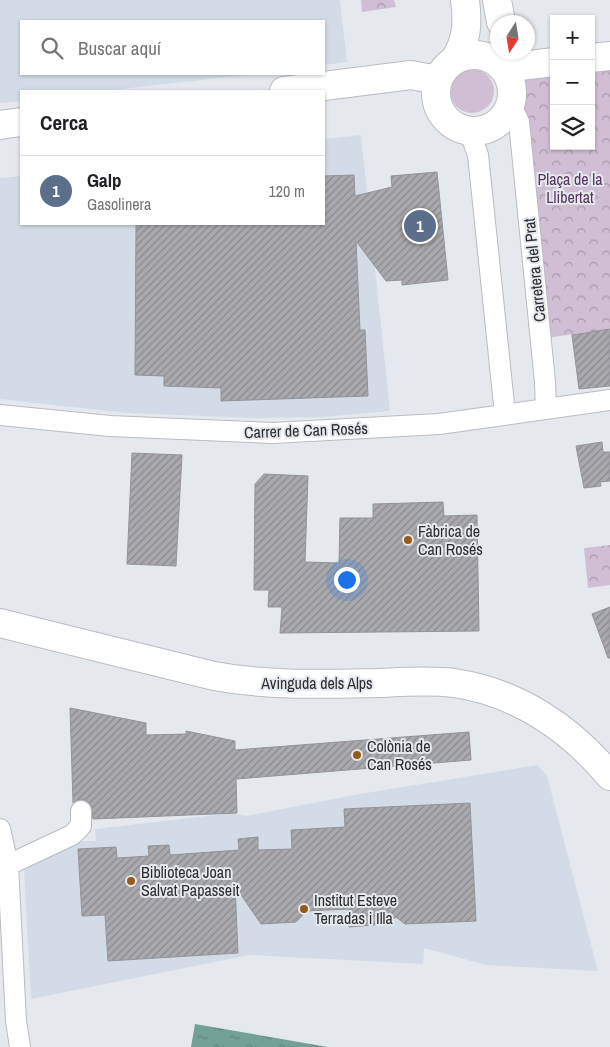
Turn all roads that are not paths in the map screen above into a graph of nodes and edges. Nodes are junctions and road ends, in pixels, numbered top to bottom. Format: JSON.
{"nodes":[{"id":1,"x":465,"y":0,"type":"edge"},
{"id":2,"x":497,"y":0,"type":"edge"},
{"id":3,"x":499,"y":15,"type":"edge"},
{"id":4,"x":610,"y":56,"type":"edge"},
{"id":5,"x":490,"y":58,"type":"edge"},
{"id":6,"x":595,"y":58,"type":"edge"},
{"id":7,"x":503,"y":60,"type":"edge"},
{"id":8,"x":550,"y":62,"type":"edge"},
{"id":9,"x":446,"y":70,"type":"junction"},
{"id":10,"x":292,"y":90,"type":"edge"},
{"id":11,"x":510,"y":104,"type":"junction"},
{"id":12,"x":20,"y":122,"type":"edge"},
{"id":13,"x":0,"y":124,"type":"edge"},
{"id":14,"x":469,"y":130,"type":"junction"},
{"id":15,"x":610,"y":400,"type":"edge"},
{"id":16,"x":546,"y":408,"type":"junction"},
{"id":17,"x":505,"y":414,"type":"junction"},
{"id":18,"x":0,"y":415,"type":"edge"},
{"id":19,"x":0,"y":623,"type":"edge"},
{"id":20,"x":610,"y":776,"type":"edge"},
{"id":21,"x":81,"y":811,"type":"dead end"},
{"id":22,"x":0,"y":829,"type":"edge"},
{"id":23,"x":8,"y":865,"type":"junction"},
{"id":24,"x":20,"y":1047,"type":"edge"}],
"edges":[{"from":1,"to":9,"type":"street"},
{"from":2,"to":3,"type":"street"},
{"from":4,"to":6,"type":"street"},
{"from":5,"to":9,"type":"street"},
{"from":7,"to":8,"type":"street"},
{"from":7,"to":11,"type":"street"},
{"from":9,"to":10,"type":"street"},
{"from":9,"to":14,"type":"street"},
{"from":11,"to":14,"type":"street"},
{"from":11,"to":16,"type":"street","name":"Carretera del Prat"},
{"from":12,"to":13,"type":"street"},
{"from":14,"to":17,"type":"street"},
{"from":15,"to":16,"type":"street","name":"Carrer de Can Rosés"},
{"from":16,"to":17,"type":"street","name":"Carrer de Can Rosés"},
{"from":17,"to":18,"type":"street","name":"Carrer de Can Rosés"},
{"from":19,"to":20,"type":"street","name":"Avinguda dels Alps"},
{"from":21,"to":23,"type":"street"},
{"from":22,"to":23,"type":"street"},
{"from":23,"to":24,"type":"street"}]}
